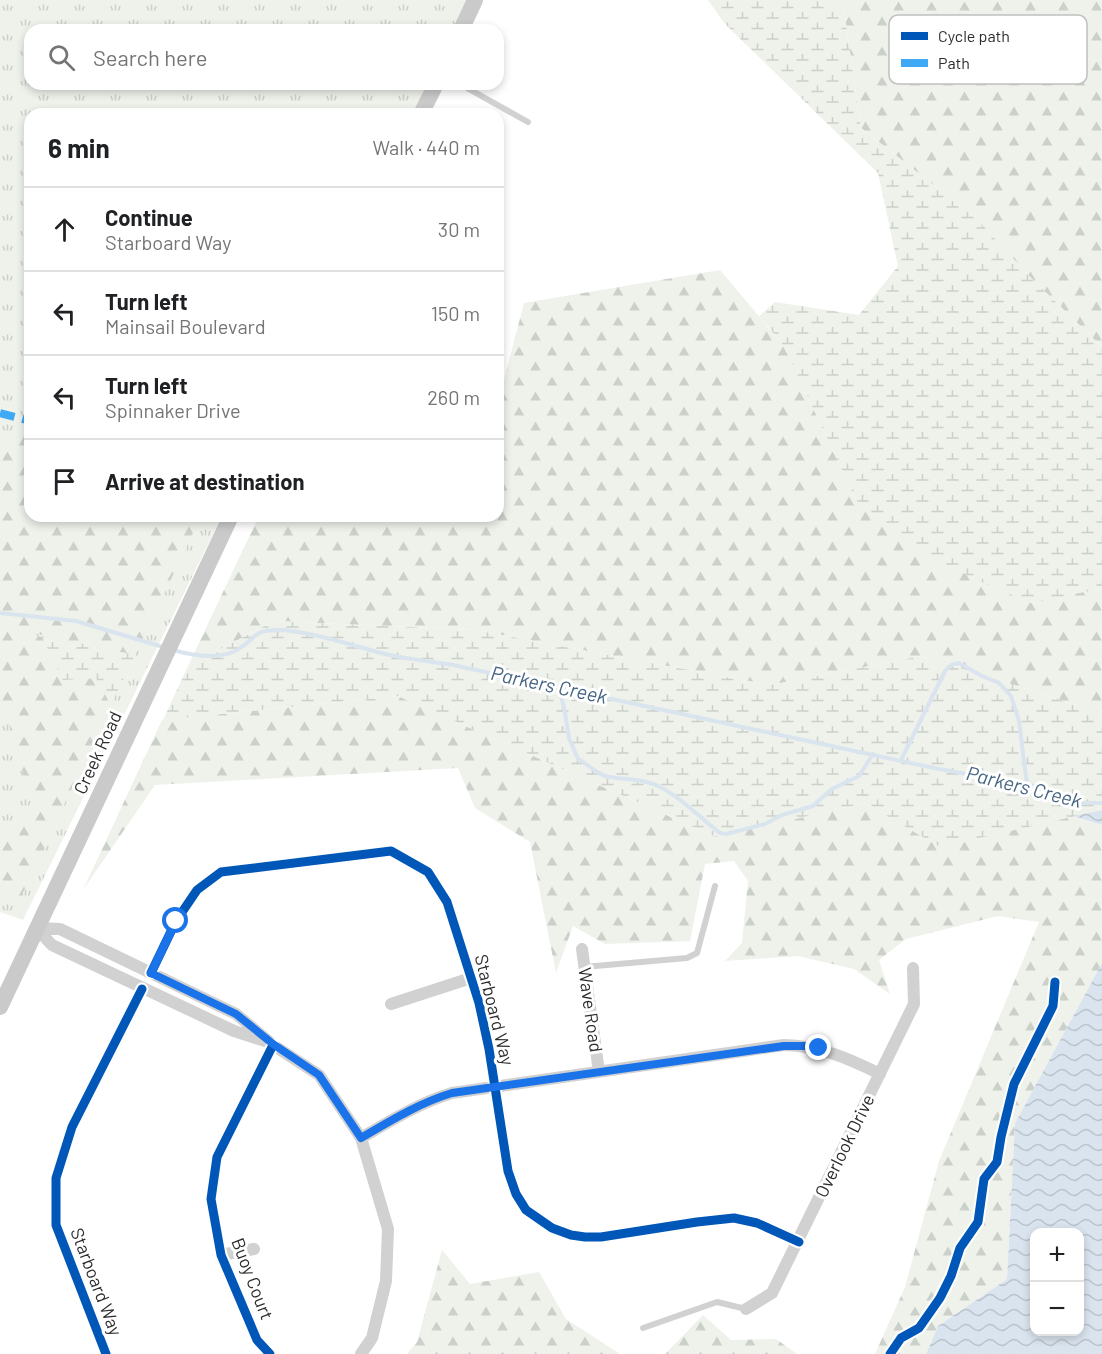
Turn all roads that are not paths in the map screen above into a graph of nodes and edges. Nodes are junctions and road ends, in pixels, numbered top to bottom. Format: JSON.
{"nodes":[{"id":1,"x":476,"y":0,"type":"edge"},
{"id":2,"x":464,"y":24,"type":"edge"},
{"id":3,"x":433,"y":90,"type":"edge"},
{"id":4,"x":470,"y":90,"type":"edge"},
{"id":5,"x":425,"y":108,"type":"edge"},
{"id":6,"x":502,"y":108,"type":"edge"},
{"id":7,"x":504,"y":109,"type":"edge"},
{"id":8,"x":528,"y":123,"type":"dead end"},
{"id":9,"x":228,"y":522,"type":"edge"},
{"id":10,"x":715,"y":886,"type":"dead end"},
{"id":11,"x":36,"y":928,"type":"junction"},
{"id":12,"x":582,"y":949,"type":"dead end"},
{"id":13,"x":584,"y":967,"type":"junction"},
{"id":14,"x":913,"y":968,"type":"dead end"},
{"id":15,"x":151,"y":973,"type":"junction"},
{"id":16,"x":471,"y":978,"type":"junction"},
{"id":17,"x":142,"y":989,"type":"junction"},
{"id":18,"x":391,"y":1004,"type":"dead end"},
{"id":19,"x":0,"y":1007,"type":"edge"},
{"id":20,"x":273,"y":1044,"type":"junction"},
{"id":21,"x":599,"y":1072,"type":"junction"},
{"id":22,"x":880,"y":1074,"type":"junction"},
{"id":23,"x":495,"y":1087,"type":"junction"},
{"id":24,"x":361,"y":1138,"type":"junction"},
{"id":25,"x":799,"y":1242,"type":"junction"},
{"id":26,"x":254,"y":1249,"type":"dead end"},
{"id":27,"x":221,"y":1255,"type":"junction"},
{"id":28,"x":746,"y":1310,"type":"joint"},
{"id":29,"x":643,"y":1328,"type":"dead end"},
{"id":30,"x":106,"y":1354,"type":"edge"},
{"id":31,"x":270,"y":1354,"type":"edge"},
{"id":32,"x":361,"y":1354,"type":"edge"}],
"edges":[{"from":1,"to":2,"type":"main road"},
{"from":3,"to":5,"type":"main road"},
{"from":4,"to":6,"type":"lane"},
{"from":7,"to":8,"type":"lane"},
{"from":9,"to":11,"type":"main road","name":"Creek Road"},
{"from":10,"to":13,"type":"lane"},
{"from":11,"to":15,"type":"street"},
{"from":11,"to":17,"type":"street"},
{"from":11,"to":19,"type":"main road","name":"Creek Road"},
{"from":12,"to":13,"type":"street","name":"Wave Road"},
{"from":13,"to":21,"type":"street","name":"Wave Road"},
{"from":14,"to":22,"type":"street","name":"Overlook Drive"},
{"from":15,"to":16,"type":"street","name":"Starboard Way"},
{"from":15,"to":20,"type":"street"},
{"from":16,"to":18,"type":"street"},
{"from":16,"to":23,"type":"street","name":"Starboard Way"},
{"from":17,"to":20,"type":"street"},
{"from":17,"to":30,"type":"street","name":"Starboard Way"},
{"from":20,"to":24,"type":"street"},
{"from":20,"to":27,"type":"street","name":"Buoy Court"},
{"from":21,"to":22,"type":"street"},
{"from":21,"to":23,"type":"street"},
{"from":22,"to":25,"type":"street","name":"Overlook Drive"},
{"from":23,"to":24,"type":"street"},
{"from":23,"to":25,"type":"street","name":"Starboard Way"},
{"from":24,"to":32,"type":"street"},
{"from":25,"to":28,"type":"street","name":"Overlook Drive"},
{"from":26,"to":27,"type":"street"},
{"from":27,"to":31,"type":"street","name":"Buoy Court"},
{"from":28,"to":29,"type":"lane"}]}
